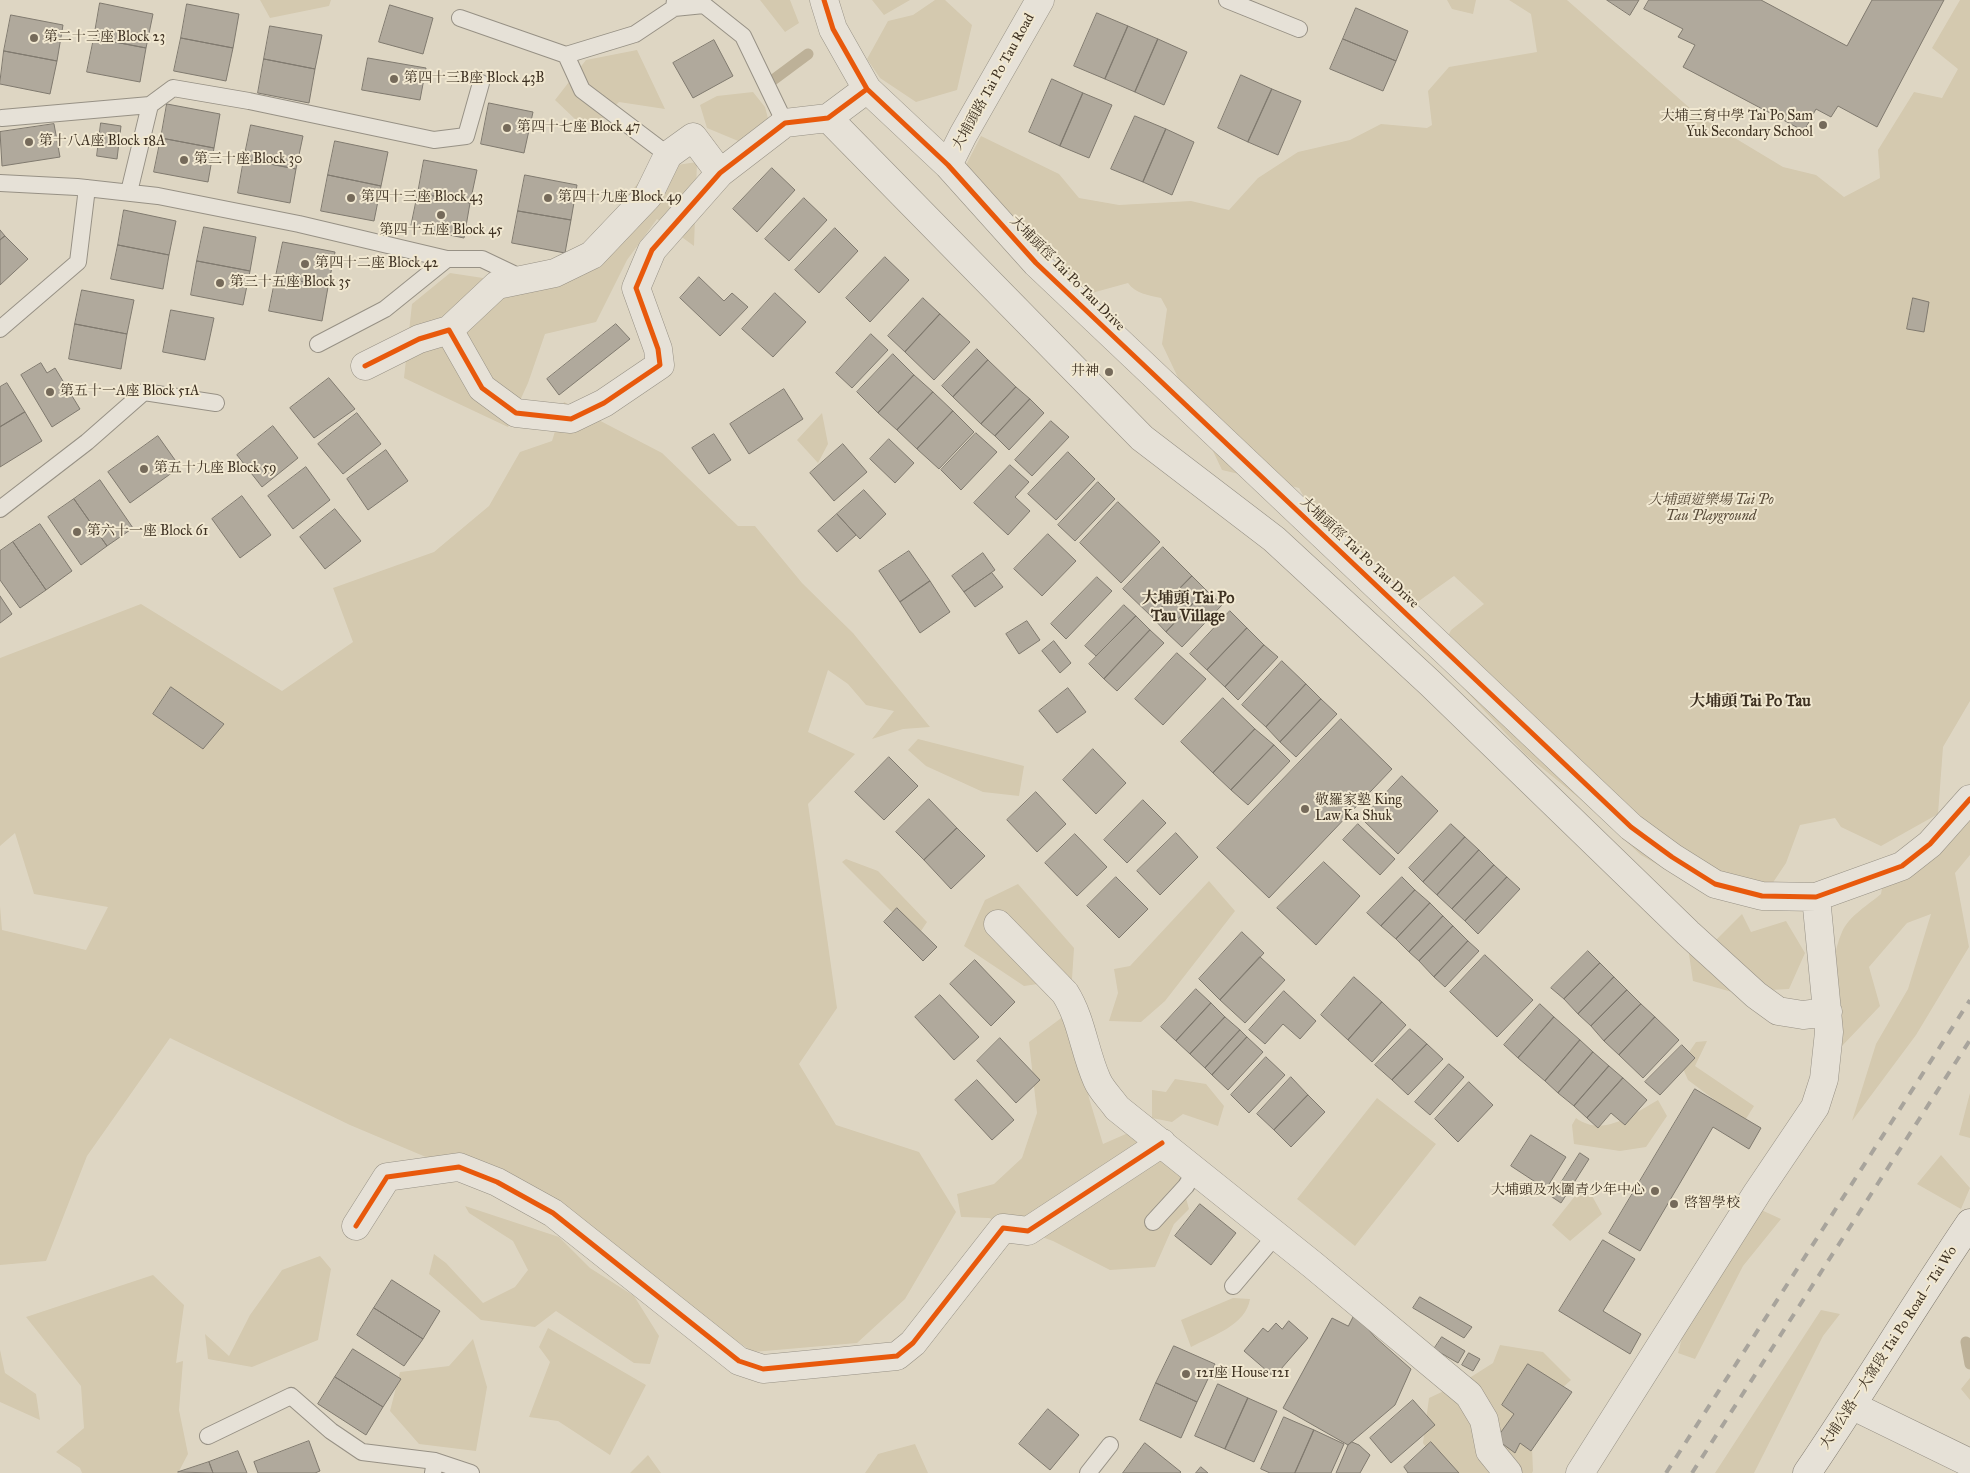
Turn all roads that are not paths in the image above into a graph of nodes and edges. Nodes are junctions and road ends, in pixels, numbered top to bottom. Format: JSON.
{"nodes":[{"id":1,"x":824,"y":0,"type":"edge"},
{"id":2,"x":1040,"y":0,"type":"edge"},
{"id":3,"x":1227,"y":0,"type":"edge"},
{"id":4,"x":675,"y":4,"type":"edge"},
{"id":5,"x":460,"y":18,"type":"dead end"},
{"id":6,"x":1299,"y":29,"type":"dead end"},
{"id":7,"x":566,"y":55,"type":"junction"},
{"id":8,"x":481,"y":82,"type":"dead end"},
{"id":9,"x":867,"y":90,"type":"junction"},
{"id":10,"x":150,"y":105,"type":"junction"},
{"id":11,"x":2,"y":118,"type":"dead end"},
{"id":12,"x":828,"y":118,"type":"junction"},
{"id":13,"x":785,"y":123,"type":"junction"},
{"id":14,"x":668,"y":155,"type":"junction"},
{"id":15,"x":948,"y":165,"type":"junction"},
{"id":16,"x":720,"y":173,"type":"junction"},
{"id":17,"x":0,"y":183,"type":"edge"},
{"id":18,"x":87,"y":188,"type":"junction"},
{"id":19,"x":129,"y":192,"type":"junction"},
{"id":20,"x":447,"y":259,"type":"junction"},
{"id":21,"x":524,"y":279,"type":"junction"},
{"id":22,"x":0,"y":329,"type":"edge"},
{"id":23,"x":449,"y":330,"type":"junction"},
{"id":24,"x":318,"y":344,"type":"dead end"},
{"id":25,"x":365,"y":366,"type":"dead end"},
{"id":26,"x":216,"y":403,"type":"dead end"},
{"id":27,"x":0,"y":509,"type":"edge"},
{"id":28,"x":1970,"y":799,"type":"edge"},
{"id":29,"x":1816,"y":897,"type":"junction"},
{"id":30,"x":998,"y":924,"type":"dead end"},
{"id":31,"x":1828,"y":1012,"type":"junction"},
{"id":32,"x":1162,"y":1144,"type":"junction"},
{"id":33,"x":1195,"y":1170,"type":"junction"},
{"id":34,"x":1153,"y":1222,"type":"dead end"},
{"id":35,"x":1970,"y":1223,"type":"edge"},
{"id":36,"x":356,"y":1226,"type":"dead end"},
{"id":37,"x":1276,"y":1235,"type":"junction"},
{"id":38,"x":1233,"y":1286,"type":"dead end"},
{"id":39,"x":1853,"y":1406,"type":"junction"},
{"id":40,"x":208,"y":1436,"type":"dead end"},
{"id":41,"x":1110,"y":1445,"type":"dead end"},
{"id":42,"x":1970,"y":1463,"type":"edge"},
{"id":43,"x":434,"y":1467,"type":"edge"},
{"id":44,"x":471,"y":1473,"type":"edge"},
{"id":45,"x":1088,"y":1473,"type":"edge"},
{"id":46,"x":1508,"y":1473,"type":"edge"},
{"id":47,"x":1580,"y":1473,"type":"edge"},
{"id":48,"x":1807,"y":1473,"type":"edge"}],
"edges":[{"from":1,"to":9,"type":"street","name":"大埔頭徑 Tai Po Tau Drive"},
{"from":2,"to":15,"type":"street","name":"大埔頭路 Tai Po Tau Road"},
{"from":3,"to":6,"type":"lane"},
{"from":4,"to":7,"type":"lane"},
{"from":4,"to":13,"type":"lane"},
{"from":5,"to":7,"type":"lane"},
{"from":7,"to":14,"type":"lane"},
{"from":8,"to":10,"type":"lane"},
{"from":9,"to":12,"type":"street"},
{"from":9,"to":15,"type":"street","name":"大埔頭徑 Tai Po Tau Drive"},
{"from":10,"to":11,"type":"lane"},
{"from":10,"to":19,"type":"lane"},
{"from":12,"to":13,"type":"street"},
{"from":12,"to":31,"type":"street"},
{"from":13,"to":16,"type":"street"},
{"from":14,"to":16,"type":"street"},
{"from":14,"to":21,"type":"street"},
{"from":15,"to":29,"type":"street","name":"大埔頭徑 Tai Po Tau Drive"},
{"from":16,"to":23,"type":"street"},
{"from":17,"to":18,"type":"lane"},
{"from":18,"to":19,"type":"lane"},
{"from":18,"to":22,"type":"lane"},
{"from":19,"to":20,"type":"lane"},
{"from":20,"to":21,"type":"lane"},
{"from":20,"to":24,"type":"lane"},
{"from":21,"to":23,"type":"street"},
{"from":23,"to":25,"type":"street"},
{"from":26,"to":27,"type":"lane"},
{"from":28,"to":29,"type":"street","name":"大埔頭徑 Tai Po Tau Drive"},
{"from":29,"to":31,"type":"street"},
{"from":30,"to":32,"type":"street"},
{"from":31,"to":47,"type":"street"},
{"from":32,"to":33,"type":"street"},
{"from":32,"to":36,"type":"street"},
{"from":33,"to":34,"type":"lane"},
{"from":33,"to":37,"type":"street"},
{"from":35,"to":39,"type":"street","name":"大埔公路－大窩段 Tai Po Road – Tai Wo"},
{"from":37,"to":38,"type":"lane"},
{"from":37,"to":46,"type":"street"},
{"from":39,"to":42,"type":"street"},
{"from":39,"to":48,"type":"street","name":"大埔公路－大窩段 Tai Po Road – Tai Wo"},
{"from":40,"to":43,"type":"lane"},
{"from":41,"to":45,"type":"lane"},
{"from":43,"to":44,"type":"lane"}]}
